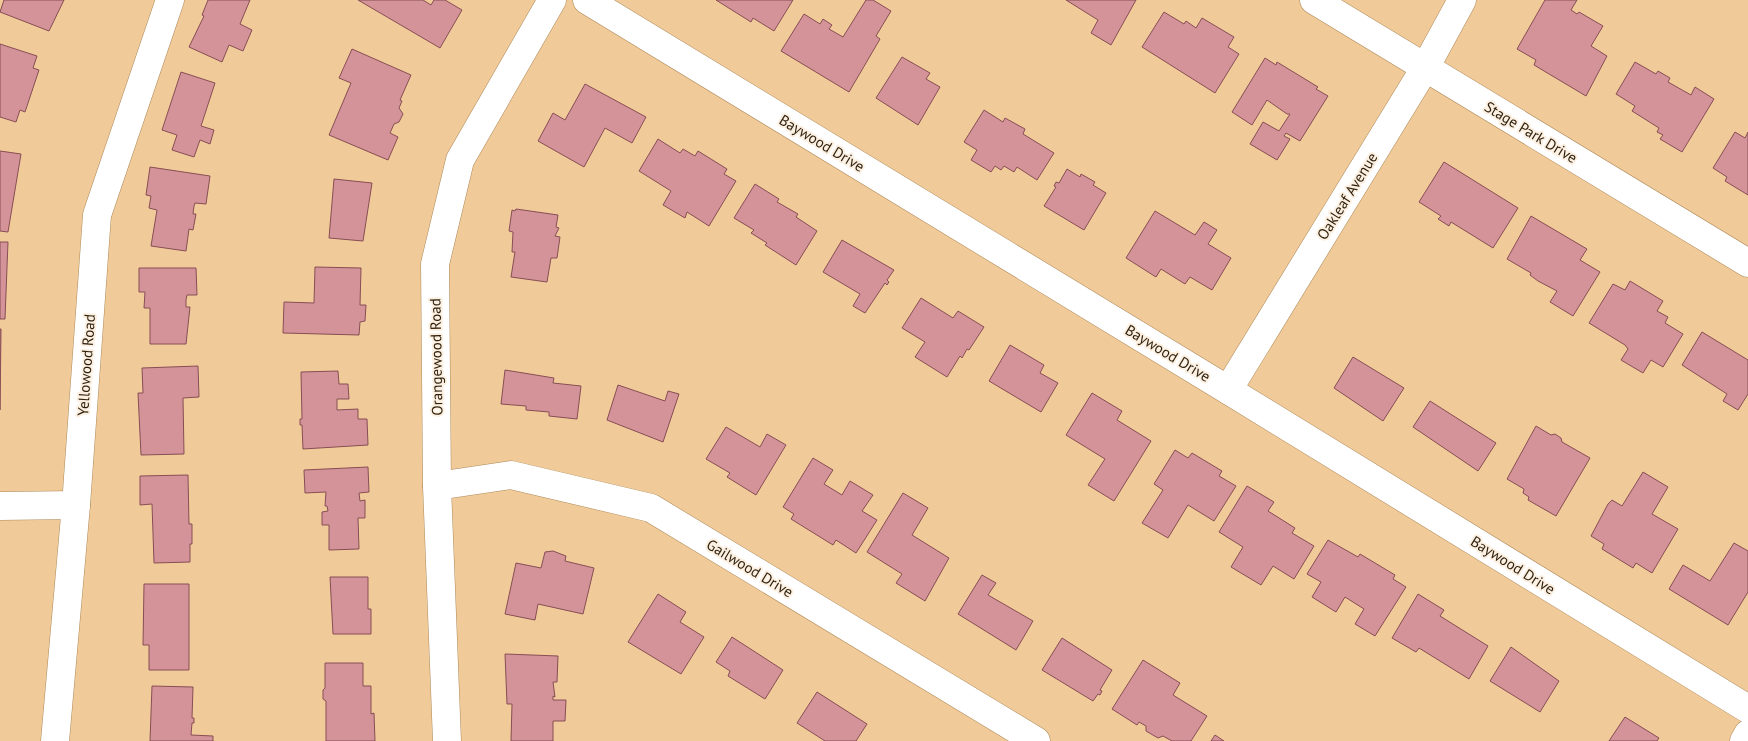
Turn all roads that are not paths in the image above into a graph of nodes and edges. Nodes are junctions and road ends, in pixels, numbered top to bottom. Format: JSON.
{"nodes":[{"id":1,"x":170,"y":0,"type":"edge"},
{"id":2,"x":552,"y":0,"type":"edge"},
{"id":3,"x":586,"y":0,"type":"edge"},
{"id":4,"x":1314,"y":0,"type":"edge"},
{"id":5,"x":1462,"y":0,"type":"edge"},
{"id":6,"x":1425,"y":68,"type":"junction"},
{"id":7,"x":1748,"y":263,"type":"edge"},
{"id":8,"x":1228,"y":390,"type":"junction"},
{"id":9,"x":437,"y":486,"type":"junction"},
{"id":10,"x":0,"y":506,"type":"edge"},
{"id":11,"x":76,"y":506,"type":"junction"},
{"id":12,"x":1748,"y":709,"type":"edge"},
{"id":13,"x":1748,"y":734,"type":"edge"},
{"id":14,"x":54,"y":741,"type":"edge"},
{"id":15,"x":448,"y":741,"type":"edge"},
{"id":16,"x":1036,"y":741,"type":"edge"},
{"id":17,"x":1744,"y":741,"type":"edge"}],
"edges":[{"from":1,"to":11,"type":"street","name":"Yellowood Road"},
{"from":2,"to":9,"type":"street","name":"Orangewood Road"},
{"from":3,"to":8,"type":"street","name":"Baywood Drive"},
{"from":4,"to":6,"type":"street","name":"Stage Park Drive"},
{"from":5,"to":6,"type":"street","name":"Oakleaf Avenue"},
{"from":6,"to":7,"type":"street","name":"Stage Park Drive"},
{"from":6,"to":8,"type":"street","name":"Oakleaf Avenue"},
{"from":8,"to":12,"type":"street","name":"Baywood Drive"},
{"from":9,"to":15,"type":"street","name":"Orangewood Road"},
{"from":9,"to":16,"type":"street","name":"Gailwood Drive"},
{"from":10,"to":11,"type":"street"},
{"from":11,"to":14,"type":"street","name":"Yellowood Road"},
{"from":13,"to":17,"type":"street"}]}
